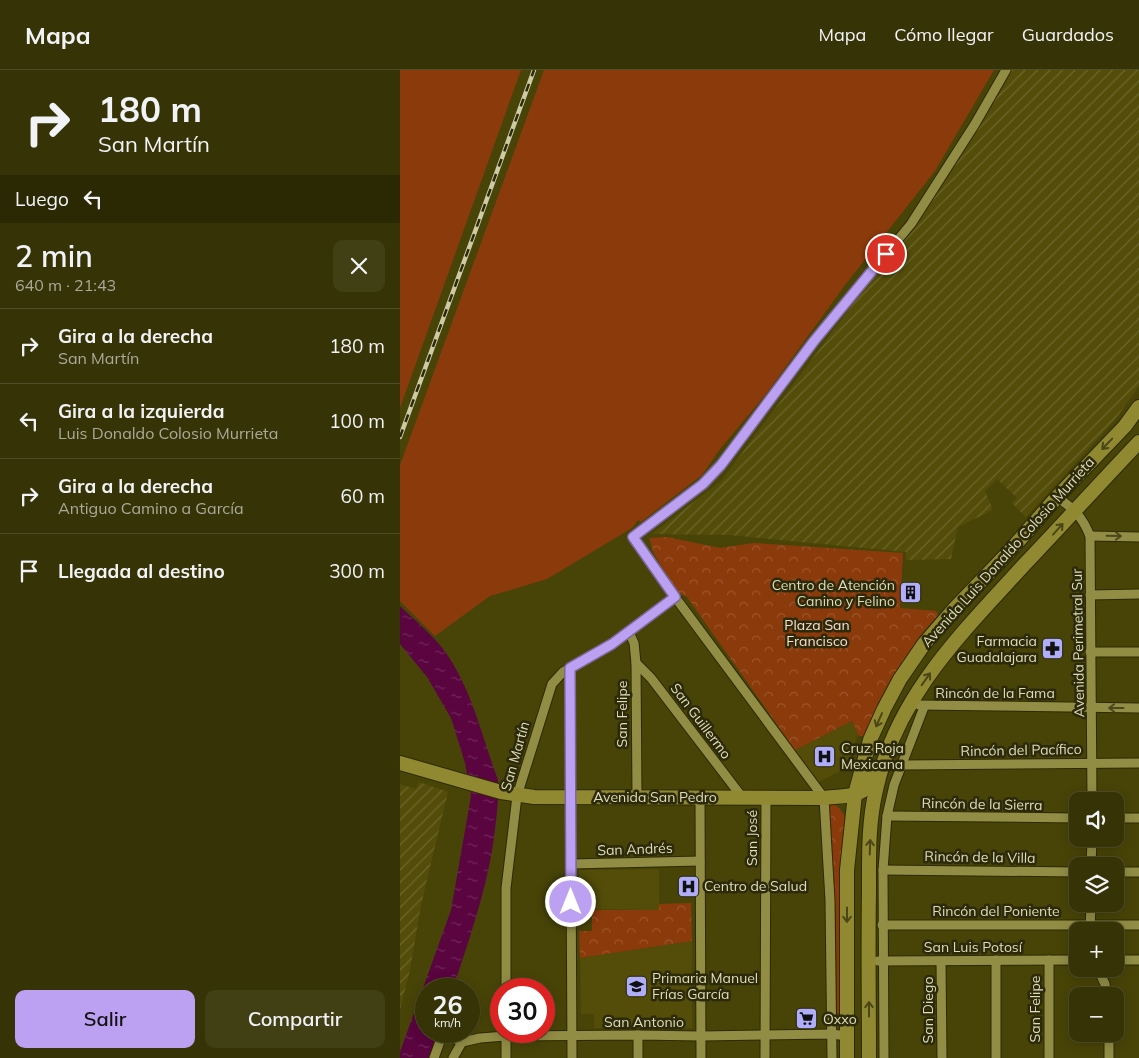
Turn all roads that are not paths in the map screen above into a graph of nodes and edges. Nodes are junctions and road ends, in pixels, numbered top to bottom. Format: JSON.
{"nodes":[{"id":1,"x":1006,"y":70,"type":"edge"},
{"id":2,"x":1139,"y":407,"type":"edge"},
{"id":3,"x":1139,"y":442,"type":"edge"},
{"id":4,"x":1057,"y":497,"type":"junction"},
{"id":5,"x":1075,"y":510,"type":"junction"},
{"id":6,"x":1090,"y":536,"type":"junction"},
{"id":7,"x":1139,"y":537,"type":"edge"},
{"id":8,"x":1139,"y":594,"type":"edge"},
{"id":9,"x":1090,"y":595,"type":"junction"},
{"id":10,"x":675,"y":597,"type":"junction"},
{"id":11,"x":629,"y":632,"type":"junction"},
{"id":12,"x":1090,"y":652,"type":"junction"},
{"id":13,"x":1139,"y":652,"type":"edge"},
{"id":14,"x":636,"y":663,"type":"junction"},
{"id":15,"x":570,"y":668,"type":"junction"},
{"id":16,"x":910,"y":703,"type":"junction"},
{"id":17,"x":924,"y":707,"type":"junction"},
{"id":18,"x":1092,"y":708,"type":"junction"},
{"id":19,"x":1139,"y":708,"type":"edge"},
{"id":20,"x":885,"y":758,"type":"junction"},
{"id":21,"x":400,"y":763,"type":"edge"},
{"id":22,"x":1093,"y":763,"type":"junction"},
{"id":23,"x":1139,"y":763,"type":"edge"},
{"id":24,"x":903,"y":765,"type":"junction"},
{"id":25,"x":1092,"y":792,"type":"edge"},
{"id":26,"x":855,"y":794,"type":"junction"},
{"id":27,"x":517,"y":796,"type":"junction"},
{"id":28,"x":570,"y":797,"type":"junction"},
{"id":29,"x":636,"y":797,"type":"junction"},
{"id":30,"x":742,"y":797,"type":"junction"},
{"id":31,"x":700,"y":798,"type":"junction"},
{"id":32,"x":766,"y":798,"type":"junction"},
{"id":33,"x":824,"y":798,"type":"junction"},
{"id":34,"x":887,"y":816,"type":"junction"},
{"id":35,"x":1069,"y":818,"type":"edge"},
{"id":36,"x":1124,"y":818,"type":"edge"},
{"id":37,"x":1139,"y":818,"type":"edge"},
{"id":38,"x":700,"y":861,"type":"junction"},
{"id":39,"x":571,"y":864,"type":"junction"},
{"id":40,"x":882,"y":870,"type":"junction"},
{"id":41,"x":1069,"y":872,"type":"edge"},
{"id":42,"x":1124,"y":872,"type":"edge"},
{"id":43,"x":1139,"y":872,"type":"edge"},
{"id":44,"x":882,"y":924,"type":"junction"},
{"id":45,"x":1139,"y":925,"type":"edge"},
{"id":46,"x":1124,"y":926,"type":"edge"},
{"id":47,"x":1069,"y":928,"type":"edge"},
{"id":48,"x":847,"y":947,"type":"junction"},
{"id":49,"x":883,"y":960,"type":"junction"},
{"id":50,"x":996,"y":960,"type":"junction"},
{"id":51,"x":1049,"y":960,"type":"junction"},
{"id":52,"x":1069,"y":960,"type":"edge"},
{"id":53,"x":1124,"y":960,"type":"edge"},
{"id":54,"x":1139,"y":960,"type":"edge"},
{"id":55,"x":941,"y":961,"type":"junction"},
{"id":56,"x":868,"y":963,"type":"junction"},
{"id":57,"x":506,"y":978,"type":"edge"},
{"id":58,"x":848,"y":998,"type":"junction"},
{"id":59,"x":638,"y":1034,"type":"junction"},
{"id":60,"x":832,"y":1034,"type":"junction"},
{"id":61,"x":555,"y":1035,"type":"edge"},
{"id":62,"x":572,"y":1036,"type":"junction"},
{"id":63,"x":701,"y":1036,"type":"junction"},
{"id":64,"x":764,"y":1036,"type":"junction"},
{"id":65,"x":847,"y":1036,"type":"junction"},
{"id":66,"x":1109,"y":1042,"type":"edge"},
{"id":67,"x":439,"y":1043,"type":"edge"},
{"id":68,"x":461,"y":1043,"type":"edge"},
{"id":69,"x":506,"y":1043,"type":"edge"},
{"id":70,"x":434,"y":1058,"type":"edge"},
{"id":71,"x":453,"y":1058,"type":"edge"},
{"id":72,"x":506,"y":1058,"type":"edge"},
{"id":73,"x":572,"y":1058,"type":"edge"},
{"id":74,"x":638,"y":1058,"type":"edge"},
{"id":75,"x":701,"y":1058,"type":"edge"},
{"id":76,"x":765,"y":1058,"type":"edge"},
{"id":77,"x":832,"y":1058,"type":"edge"},
{"id":78,"x":847,"y":1058,"type":"edge"},
{"id":79,"x":863,"y":1058,"type":"edge"},
{"id":80,"x":869,"y":1058,"type":"edge"},
{"id":81,"x":884,"y":1058,"type":"edge"},
{"id":82,"x":942,"y":1058,"type":"edge"},
{"id":83,"x":996,"y":1058,"type":"edge"},
{"id":84,"x":1049,"y":1058,"type":"edge"},
{"id":85,"x":1109,"y":1058,"type":"edge"}],
"edges":[{"from":1,"to":10,"type":"street"},
{"from":2,"to":4,"type":"main road","name":"Avenida Luis Donaldo Colosio Murrieta","one_way":true},
{"from":3,"to":5,"type":"main road","name":"Avenida Luis Donaldo Colosio Murrieta"},
{"from":4,"to":5,"type":"street","name":"Avenida Perimetral Sur"},
{"from":4,"to":26,"type":"main road","name":"Avenida Luis Donaldo Colosio Murrieta","one_way":true},
{"from":5,"to":6,"type":"street","name":"Avenida Perimetral Sur"},
{"from":16,"to":5,"type":"main road","name":"Avenida Luis Donaldo Colosio Murrieta","one_way":true},
{"from":6,"to":7,"type":"street","one_way":true},
{"from":6,"to":9,"type":"street","name":"Avenida Perimetral Sur"},
{"from":8,"to":9,"type":"street"},
{"from":9,"to":12,"type":"street","name":"Avenida Perimetral Sur"},
{"from":10,"to":11,"type":"street","name":"San Martín"},
{"from":10,"to":33,"type":"street"},
{"from":11,"to":14,"type":"street","name":"San Felipe"},
{"from":11,"to":15,"type":"street","name":"San Martín"},
{"from":12,"to":13,"type":"street"},
{"from":12,"to":18,"type":"street","name":"Avenida Perimetral Sur"},
{"from":14,"to":29,"type":"street","name":"San Felipe"},
{"from":14,"to":30,"type":"street","name":"San Guillermo"},
{"from":15,"to":27,"type":"street","name":"San Martín"},
{"from":15,"to":28,"type":"street"},
{"from":16,"to":17,"type":"street","name":"Rincón de la Fama"},
{"from":16,"to":20,"type":"main road","name":"Avenida Luis Donaldo Colosio Murrieta"},
{"from":17,"to":18,"type":"street","name":"Rincón de la Fama"},
{"from":17,"to":24,"type":"street"},
{"from":19,"to":18,"type":"street","name":"Rincón de la Fama","one_way":true},
{"from":18,"to":22,"type":"street","name":"Avenida Perimetral Sur"},
{"from":20,"to":26,"type":"main road"},
{"from":56,"to":20,"type":"main road","name":"Avenida Luis Donaldo Colosio Murrieta","one_way":true},
{"from":21,"to":27,"type":"main road","name":"Avenida San Pedro"},
{"from":22,"to":23,"type":"street","name":"Rincón del Pacífico"},
{"from":22,"to":24,"type":"street","name":"Rincón del Pacífico"},
{"from":22,"to":25,"type":"street","name":"Avenida Perimetral Sur"},
{"from":24,"to":34,"type":"street"},
{"from":26,"to":33,"type":"main road","name":"Avenida San Pedro"},
{"from":26,"to":48,"type":"main road","name":"Avenida Luis Donaldo Colosio Murrieta","one_way":true},
{"from":27,"to":28,"type":"main road","name":"Avenida San Pedro"},
{"from":27,"to":57,"type":"street","name":"San Martín"},
{"from":28,"to":29,"type":"main road","name":"Avenida San Pedro"},
{"from":28,"to":39,"type":"street"},
{"from":29,"to":31,"type":"main road","name":"Avenida San Pedro"},
{"from":30,"to":31,"type":"main road","name":"Avenida San Pedro"},
{"from":30,"to":32,"type":"main road","name":"Avenida San Pedro"},
{"from":31,"to":38,"type":"street"},
{"from":32,"to":33,"type":"main road","name":"Avenida San Pedro"},
{"from":32,"to":64,"type":"street","name":"San José"},
{"from":33,"to":60,"type":"street"},
{"from":34,"to":35,"type":"street","name":"Rincón de la Sierra"},
{"from":34,"to":40,"type":"street"},
{"from":36,"to":37,"type":"street"},
{"from":38,"to":39,"type":"street","name":"San Andrés"},
{"from":38,"to":63,"type":"street"},
{"from":39,"to":62,"type":"street"},
{"from":40,"to":41,"type":"street","name":"Rincón de la Villa"},
{"from":40,"to":44,"type":"street"},
{"from":42,"to":43,"type":"street"},
{"from":44,"to":47,"type":"street","name":"Rincón del Poniente"},
{"from":44,"to":49,"type":"street"},
{"from":45,"to":46,"type":"street","name":"Rincón del Poniente"},
{"from":48,"to":56,"type":"main road"},
{"from":48,"to":58,"type":"main road","name":"Avenida Luis Donaldo Colosio Murrieta"},
{"from":49,"to":55,"type":"street","name":"San Luis Potosí"},
{"from":49,"to":56,"type":"street","name":"San Luis Potosí"},
{"from":49,"to":81,"type":"street"},
{"from":50,"to":51,"type":"street","name":"San Luis Potosí"},
{"from":50,"to":55,"type":"street","name":"San Luis Potosí"},
{"from":50,"to":83,"type":"street"},
{"from":51,"to":52,"type":"street","name":"San Luis Potosí"},
{"from":51,"to":84,"type":"street","name":"San Felipe"},
{"from":53,"to":54,"type":"street"},
{"from":55,"to":82,"type":"street","name":"San Diego"},
{"from":56,"to":58,"type":"main road"},
{"from":80,"to":56,"type":"main road","name":"Avenida Luis Donaldo Colosio Murrieta","one_way":true},
{"from":58,"to":65,"type":"main road","name":"Avenida Luis Donaldo Colosio Murrieta"},
{"from":59,"to":62,"type":"street","name":"San Antonio"},
{"from":59,"to":63,"type":"street","name":"San Antonio"},
{"from":59,"to":74,"type":"street"},
{"from":60,"to":64,"type":"street","name":"San Antonio"},
{"from":60,"to":65,"type":"street","name":"San Antonio"},
{"from":60,"to":77,"type":"street"},
{"from":61,"to":62,"type":"street","name":"San Antonio"},
{"from":62,"to":73,"type":"street"},
{"from":63,"to":64,"type":"street","name":"San Antonio"},
{"from":63,"to":75,"type":"street"},
{"from":64,"to":76,"type":"street","name":"San José"},
{"from":65,"to":78,"type":"main road","name":"Avenida Luis Donaldo Colosio Murrieta"},
{"from":65,"to":79,"type":"main road"},
{"from":66,"to":85,"type":"street"},
{"from":67,"to":70,"type":"street"},
{"from":68,"to":71,"type":"street"},
{"from":69,"to":72,"type":"street"}]}
